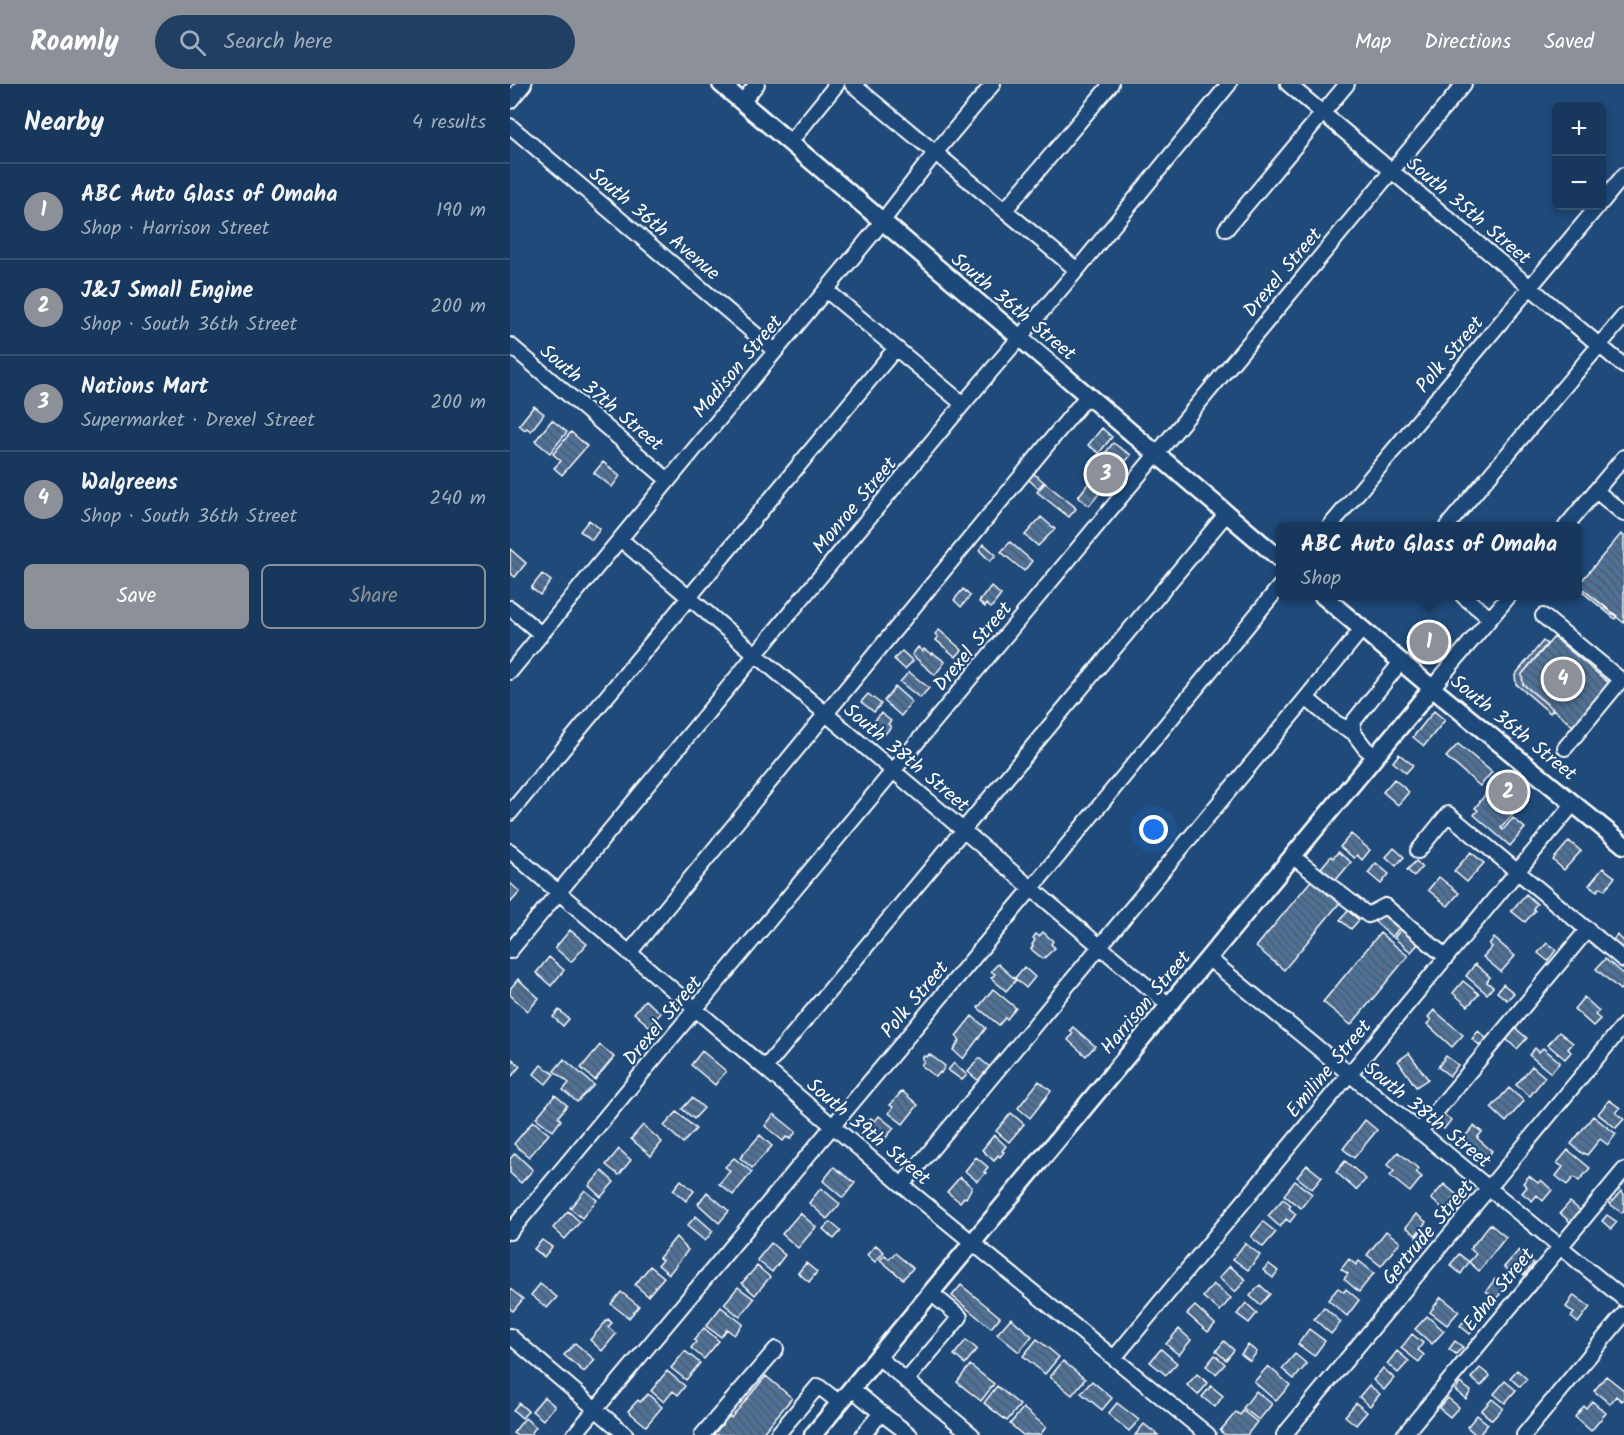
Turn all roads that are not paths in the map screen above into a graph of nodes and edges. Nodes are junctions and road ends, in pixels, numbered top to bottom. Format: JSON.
{"nodes":[{"id":1,"x":524,"y":84,"type":"edge"},
{"id":2,"x":721,"y":84,"type":"edge"},
{"id":3,"x":757,"y":84,"type":"edge"},
{"id":4,"x":837,"y":84,"type":"edge"},
{"id":5,"x":852,"y":84,"type":"edge"},
{"id":6,"x":993,"y":84,"type":"edge"},
{"id":7,"x":1111,"y":84,"type":"edge"},
{"id":8,"x":1229,"y":84,"type":"edge"},
{"id":9,"x":1288,"y":84,"type":"edge"},
{"id":10,"x":1347,"y":84,"type":"edge"},
{"id":11,"x":1464,"y":84,"type":"edge"},
{"id":12,"x":870,"y":89,"type":"edge"},
{"id":13,"x":510,"y":101,"type":"edge"},
{"id":14,"x":742,"y":102,"type":"junction"},
{"id":15,"x":1323,"y":113,"type":"junction"},
{"id":16,"x":510,"y":126,"type":"edge"},
{"id":17,"x":790,"y":142,"type":"junction"},
{"id":18,"x":935,"y":153,"type":"junction"},
{"id":19,"x":1392,"y":171,"type":"junction"},
{"id":20,"x":1624,"y":174,"type":"edge"},
{"id":21,"x":1606,"y":197,"type":"edge"},
{"id":22,"x":1005,"y":210,"type":"junction"},
{"id":23,"x":1595,"y":210,"type":"edge"},
{"id":24,"x":882,"y":221,"type":"junction"},
{"id":25,"x":1226,"y":229,"type":"dead end"},
{"id":26,"x":1077,"y":270,"type":"junction"},
{"id":27,"x":1530,"y":288,"type":"junction"},
{"id":28,"x":826,"y":290,"type":"junction"},
{"id":29,"x":1624,"y":316,"type":"edge"},
{"id":30,"x":1020,"y":338,"type":"junction"},
{"id":31,"x":510,"y":345,"type":"edge"},
{"id":32,"x":1599,"y":345,"type":"junction"},
{"id":33,"x":896,"y":348,"type":"junction"},
{"id":34,"x":775,"y":351,"type":"junction"},
{"id":35,"x":1624,"y":366,"type":"edge"},
{"id":36,"x":1088,"y":395,"type":"junction"},
{"id":37,"x":963,"y":404,"type":"junction"},
{"id":38,"x":1157,"y":453,"type":"junction"},
{"id":39,"x":1624,"y":457,"type":"edge"},
{"id":40,"x":668,"y":480,"type":"junction"},
{"id":41,"x":1596,"y":491,"type":"junction"},
{"id":42,"x":1227,"y":513,"type":"junction"},
{"id":43,"x":1624,"y":514,"type":"edge"},
{"id":44,"x":1333,"y":522,"type":"edge"},
{"id":45,"x":1450,"y":522,"type":"edge"},
{"id":46,"x":1569,"y":522,"type":"edge"},
{"id":47,"x":620,"y":539,"type":"junction"},
{"id":48,"x":1276,"y":556,"type":"edge"},
{"id":49,"x":1276,"y":592,"type":"edge"},
{"id":50,"x":690,"y":598,"type":"junction"},
{"id":51,"x":1328,"y":600,"type":"edge"},
{"id":52,"x":1468,"y":600,"type":"edge"},
{"id":53,"x":1506,"y":600,"type":"edge"},
{"id":54,"x":510,"y":608,"type":"edge"},
{"id":55,"x":1544,"y":616,"type":"dead end"},
{"id":56,"x":1490,"y":618,"type":"junction"},
{"id":57,"x":1362,"y":629,"type":"junction"},
{"id":58,"x":541,"y":634,"type":"junction"},
{"id":59,"x":756,"y":654,"type":"junction"},
{"id":60,"x":1401,"y":662,"type":"junction"},
{"id":61,"x":510,"y":672,"type":"edge"},
{"id":62,"x":1432,"y":688,"type":"junction"},
{"id":63,"x":1306,"y":698,"type":"junction"},
{"id":64,"x":826,"y":713,"type":"junction"},
{"id":65,"x":1353,"y":732,"type":"junction"},
{"id":66,"x":1564,"y":748,"type":"dead end"},
{"id":67,"x":1375,"y":756,"type":"junction"},
{"id":68,"x":894,"y":771,"type":"junction"},
{"id":69,"x":1574,"y":803,"type":"junction"},
{"id":70,"x":510,"y":813,"type":"edge"},
{"id":71,"x":964,"y":831,"type":"junction"},
{"id":72,"x":1624,"y":845,"type":"edge"},
{"id":73,"x":510,"y":851,"type":"edge"},
{"id":74,"x":1418,"y":852,"type":"dead end"},
{"id":75,"x":1292,"y":856,"type":"junction"},
{"id":76,"x":1517,"y":871,"type":"junction"},
{"id":77,"x":1032,"y":888,"type":"junction"},
{"id":78,"x":558,"y":893,"type":"junction"},
{"id":79,"x":1588,"y":929,"type":"junction"},
{"id":80,"x":1100,"y":946,"type":"junction"},
{"id":81,"x":510,"y":951,"type":"edge"},
{"id":82,"x":629,"y":953,"type":"junction"},
{"id":83,"x":1446,"y":957,"type":"junction"},
{"id":84,"x":1208,"y":958,"type":"junction"},
{"id":85,"x":1624,"y":960,"type":"edge"},
{"id":86,"x":1169,"y":1005,"type":"junction"},
{"id":87,"x":696,"y":1010,"type":"junction"},
{"id":88,"x":1624,"y":1025,"type":"edge"},
{"id":89,"x":765,"y":1068,"type":"junction"},
{"id":90,"x":1348,"y":1074,"type":"junction"},
{"id":91,"x":833,"y":1126,"type":"junction"},
{"id":92,"x":1419,"y":1132,"type":"junction"},
{"id":93,"x":1624,"y":1170,"type":"edge"},
{"id":94,"x":902,"y":1185,"type":"junction"},
{"id":95,"x":1489,"y":1188,"type":"junction"},
{"id":96,"x":510,"y":1232,"type":"edge"},
{"id":97,"x":972,"y":1242,"type":"junction"},
{"id":98,"x":1559,"y":1246,"type":"junction"},
{"id":99,"x":931,"y":1293,"type":"junction"},
{"id":100,"x":1624,"y":1299,"type":"edge"},
{"id":101,"x":1624,"y":1314,"type":"edge"},
{"id":102,"x":510,"y":1336,"type":"edge"},
{"id":103,"x":776,"y":1349,"type":"dead end"},
{"id":104,"x":878,"y":1357,"type":"junction"},
{"id":105,"x":1114,"y":1358,"type":"junction"},
{"id":106,"x":906,"y":1381,"type":"junction"},
{"id":107,"x":852,"y":1388,"type":"junction"},
{"id":108,"x":840,"y":1403,"type":"junction"},
{"id":109,"x":596,"y":1409,"type":"junction"},
{"id":110,"x":881,"y":1413,"type":"junction"},
{"id":111,"x":574,"y":1435,"type":"edge"},
{"id":112,"x":626,"y":1435,"type":"edge"},
{"id":113,"x":702,"y":1435,"type":"edge"},
{"id":114,"x":777,"y":1435,"type":"edge"},
{"id":115,"x":813,"y":1435,"type":"edge"},
{"id":116,"x":863,"y":1435,"type":"edge"},
{"id":117,"x":910,"y":1435,"type":"edge"},
{"id":118,"x":972,"y":1435,"type":"edge"},
{"id":119,"x":1208,"y":1435,"type":"edge"},
{"id":120,"x":1284,"y":1435,"type":"edge"},
{"id":121,"x":1404,"y":1435,"type":"edge"},
{"id":122,"x":1524,"y":1435,"type":"edge"}],
"edges":[{"from":1,"to":13,"type":"street"},
{"from":2,"to":14,"type":"main road","name":"South 36th Street"},
{"from":3,"to":14,"type":"street"},
{"from":4,"to":17,"type":"street"},
{"from":5,"to":12,"type":"street"},
{"from":6,"to":18,"type":"street","name":"Madison Street"},
{"from":7,"to":22,"type":"street"},
{"from":8,"to":26,"type":"street","name":"Monroe Street"},
{"from":9,"to":15,"type":"street","name":"South 35th Street"},
{"from":10,"to":15,"type":"street"},
{"from":11,"to":19,"type":"street","name":"Drexel Street"},
{"from":12,"to":18,"type":"street"},
{"from":14,"to":17,"type":"main road","name":"South 36th Street"},
{"from":15,"to":19,"type":"street","name":"South 35th Street"},
{"from":15,"to":25,"type":"street"},
{"from":16,"to":34,"type":"street","name":"South 36th Avenue"},
{"from":17,"to":24,"type":"main road","name":"South 36th Street"},
{"from":18,"to":22,"type":"street"},
{"from":18,"to":24,"type":"street","name":"Madison Street"},
{"from":19,"to":27,"type":"street","name":"South 35th Street"},
{"from":19,"to":38,"type":"street","name":"Drexel Street"},
{"from":20,"to":21,"type":"street"},
{"from":22,"to":26,"type":"street"},
{"from":23,"to":27,"type":"street","name":"Polk Street"},
{"from":24,"to":28,"type":"street","name":"Madison Street"},
{"from":24,"to":30,"type":"main road","name":"South 36th Street"},
{"from":26,"to":30,"type":"street","name":"Monroe Street"},
{"from":27,"to":32,"type":"street","name":"South 35th Street"},
{"from":27,"to":44,"type":"street","name":"Polk Street"},
{"from":28,"to":33,"type":"street"},
{"from":28,"to":34,"type":"street","name":"Madison Street"},
{"from":29,"to":32,"type":"street"},
{"from":30,"to":36,"type":"main road","name":"South 36th Street"},
{"from":30,"to":37,"type":"street","name":"Monroe Street"},
{"from":31,"to":40,"type":"street","name":"South 37th Street"},
{"from":32,"to":35,"type":"street","name":"South 35th Street"},
{"from":32,"to":45,"type":"street"},
{"from":33,"to":37,"type":"street"},
{"from":33,"to":50,"type":"street"},
{"from":34,"to":40,"type":"street","name":"Madison Street"},
{"from":36,"to":38,"type":"main road","name":"South 36th Street"},
{"from":36,"to":64,"type":"street"},
{"from":37,"to":59,"type":"street","name":"Monroe Street"},
{"from":38,"to":42,"type":"main road","name":"South 36th Street"},
{"from":38,"to":68,"type":"street","name":"Drexel Street"},
{"from":39,"to":41,"type":"street"},
{"from":40,"to":47,"type":"street","name":"Madison Street"},
{"from":41,"to":43,"type":"street"},
{"from":41,"to":46,"type":"street"},
{"from":42,"to":48,"type":"main road","name":"South 36th Street"},
{"from":42,"to":71,"type":"street"},
{"from":47,"to":50,"type":"street","name":"South 38th Street"},
{"from":47,"to":58,"type":"street","name":"Madison Street"},
{"from":49,"to":77,"type":"street","name":"Polk Street"},
{"from":50,"to":59,"type":"street","name":"South 38th Street"},
{"from":50,"to":70,"type":"street"},
{"from":51,"to":57,"type":"main road","name":"South 36th Street"},
{"from":52,"to":56,"type":"street"},
{"from":53,"to":56,"type":"street","name":"Harrison Street"},
{"from":54,"to":58,"type":"street"},
{"from":55,"to":66,"type":"street"},
{"from":56,"to":62,"type":"street","name":"Harrison Street"},
{"from":57,"to":60,"type":"main road","name":"South 36th Street"},
{"from":57,"to":63,"type":"street"},
{"from":58,"to":61,"type":"street","name":"Madison Street"},
{"from":59,"to":64,"type":"street","name":"South 38th Street"},
{"from":59,"to":78,"type":"street","name":"Monroe Street"},
{"from":60,"to":62,"type":"main road","name":"South 36th Street"},
{"from":60,"to":65,"type":"street"},
{"from":62,"to":67,"type":"main road","name":"Harrison Street"},
{"from":62,"to":69,"type":"main road","name":"South 36th Street"},
{"from":63,"to":65,"type":"street"},
{"from":63,"to":80,"type":"street"},
{"from":64,"to":68,"type":"street","name":"South 38th Street"},
{"from":64,"to":82,"type":"street"},
{"from":65,"to":67,"type":"street"},
{"from":67,"to":75,"type":"main road","name":"Harrison Street"},
{"from":68,"to":71,"type":"street","name":"South 38th Street"},
{"from":68,"to":87,"type":"street","name":"Drexel Street"},
{"from":69,"to":72,"type":"main road","name":"South 36th Street"},
{"from":69,"to":76,"type":"street","name":"Emiline Street"},
{"from":71,"to":77,"type":"street","name":"South 38th Street"},
{"from":71,"to":89,"type":"street"},
{"from":73,"to":78,"type":"street","name":"South 39th Street"},
{"from":74,"to":76,"type":"street"},
{"from":75,"to":83,"type":"street"},
{"from":75,"to":84,"type":"main road","name":"Harrison Street"},
{"from":76,"to":79,"type":"street"},
{"from":76,"to":83,"type":"street","name":"Emiline Street"},
{"from":77,"to":80,"type":"street","name":"South 38th Street"},
{"from":77,"to":91,"type":"street","name":"Polk Street"},
{"from":78,"to":81,"type":"street","name":"Monroe Street"},
{"from":78,"to":82,"type":"street","name":"South 39th Street"},
{"from":79,"to":85,"type":"street"},
{"from":79,"to":92,"type":"street"},
{"from":80,"to":86,"type":"street","name":"South 38th Street"},
{"from":80,"to":94,"type":"street"},
{"from":82,"to":87,"type":"street","name":"South 39th Street"},
{"from":83,"to":90,"type":"street","name":"Emiline Street"},
{"from":84,"to":86,"type":"main road","name":"Harrison Street"},
{"from":84,"to":90,"type":"street","name":"South 38th Street"},
{"from":86,"to":97,"type":"main road","name":"Harrison Street"},
{"from":87,"to":89,"type":"street","name":"South 39th Street"},
{"from":87,"to":96,"type":"street","name":"Drexel Street"},
{"from":88,"to":95,"type":"street","name":"Gertrude Street"},
{"from":89,"to":91,"type":"street","name":"South 39th Street"},
{"from":90,"to":92,"type":"street","name":"South 38th Street"},
{"from":90,"to":105,"type":"street","name":"Emiline Street"},
{"from":91,"to":94,"type":"street","name":"South 39th Street"},
{"from":91,"to":109,"type":"street","name":"Polk Street"},
{"from":92,"to":95,"type":"street","name":"South 38th Street"},
{"from":93,"to":98,"type":"street","name":"Edna Street"},
{"from":94,"to":97,"type":"street","name":"South 39th Street"},
{"from":95,"to":98,"type":"street","name":"South 38th Street"},
{"from":95,"to":120,"type":"street","name":"Gertrude Street"},
{"from":97,"to":99,"type":"main road","name":"Harrison Street"},
{"from":97,"to":105,"type":"street","name":"South 39th Street"},
{"from":98,"to":100,"type":"street","name":"South 38th Street"},
{"from":98,"to":121,"type":"street","name":"Edna Street"},
{"from":99,"to":104,"type":"main road","name":"Harrison Street"},
{"from":99,"to":106,"type":"street"},
{"from":101,"to":122,"type":"street"},
{"from":102,"to":109,"type":"street"},
{"from":103,"to":113,"type":"street"},
{"from":104,"to":106,"type":"street"},
{"from":104,"to":107,"type":"main road","name":"Harrison Street"},
{"from":105,"to":119,"type":"street","name":"South 39th Street"},
{"from":106,"to":118,"type":"street"},
{"from":107,"to":108,"type":"main road","name":"Harrison Street"},
{"from":107,"to":110,"type":"street"},
{"from":108,"to":114,"type":"street"},
{"from":108,"to":115,"type":"main road","name":"Harrison Street"},
{"from":109,"to":111,"type":"street","name":"Polk Street"},
{"from":109,"to":112,"type":"street"},
{"from":110,"to":116,"type":"street"},
{"from":110,"to":117,"type":"street"}]}
